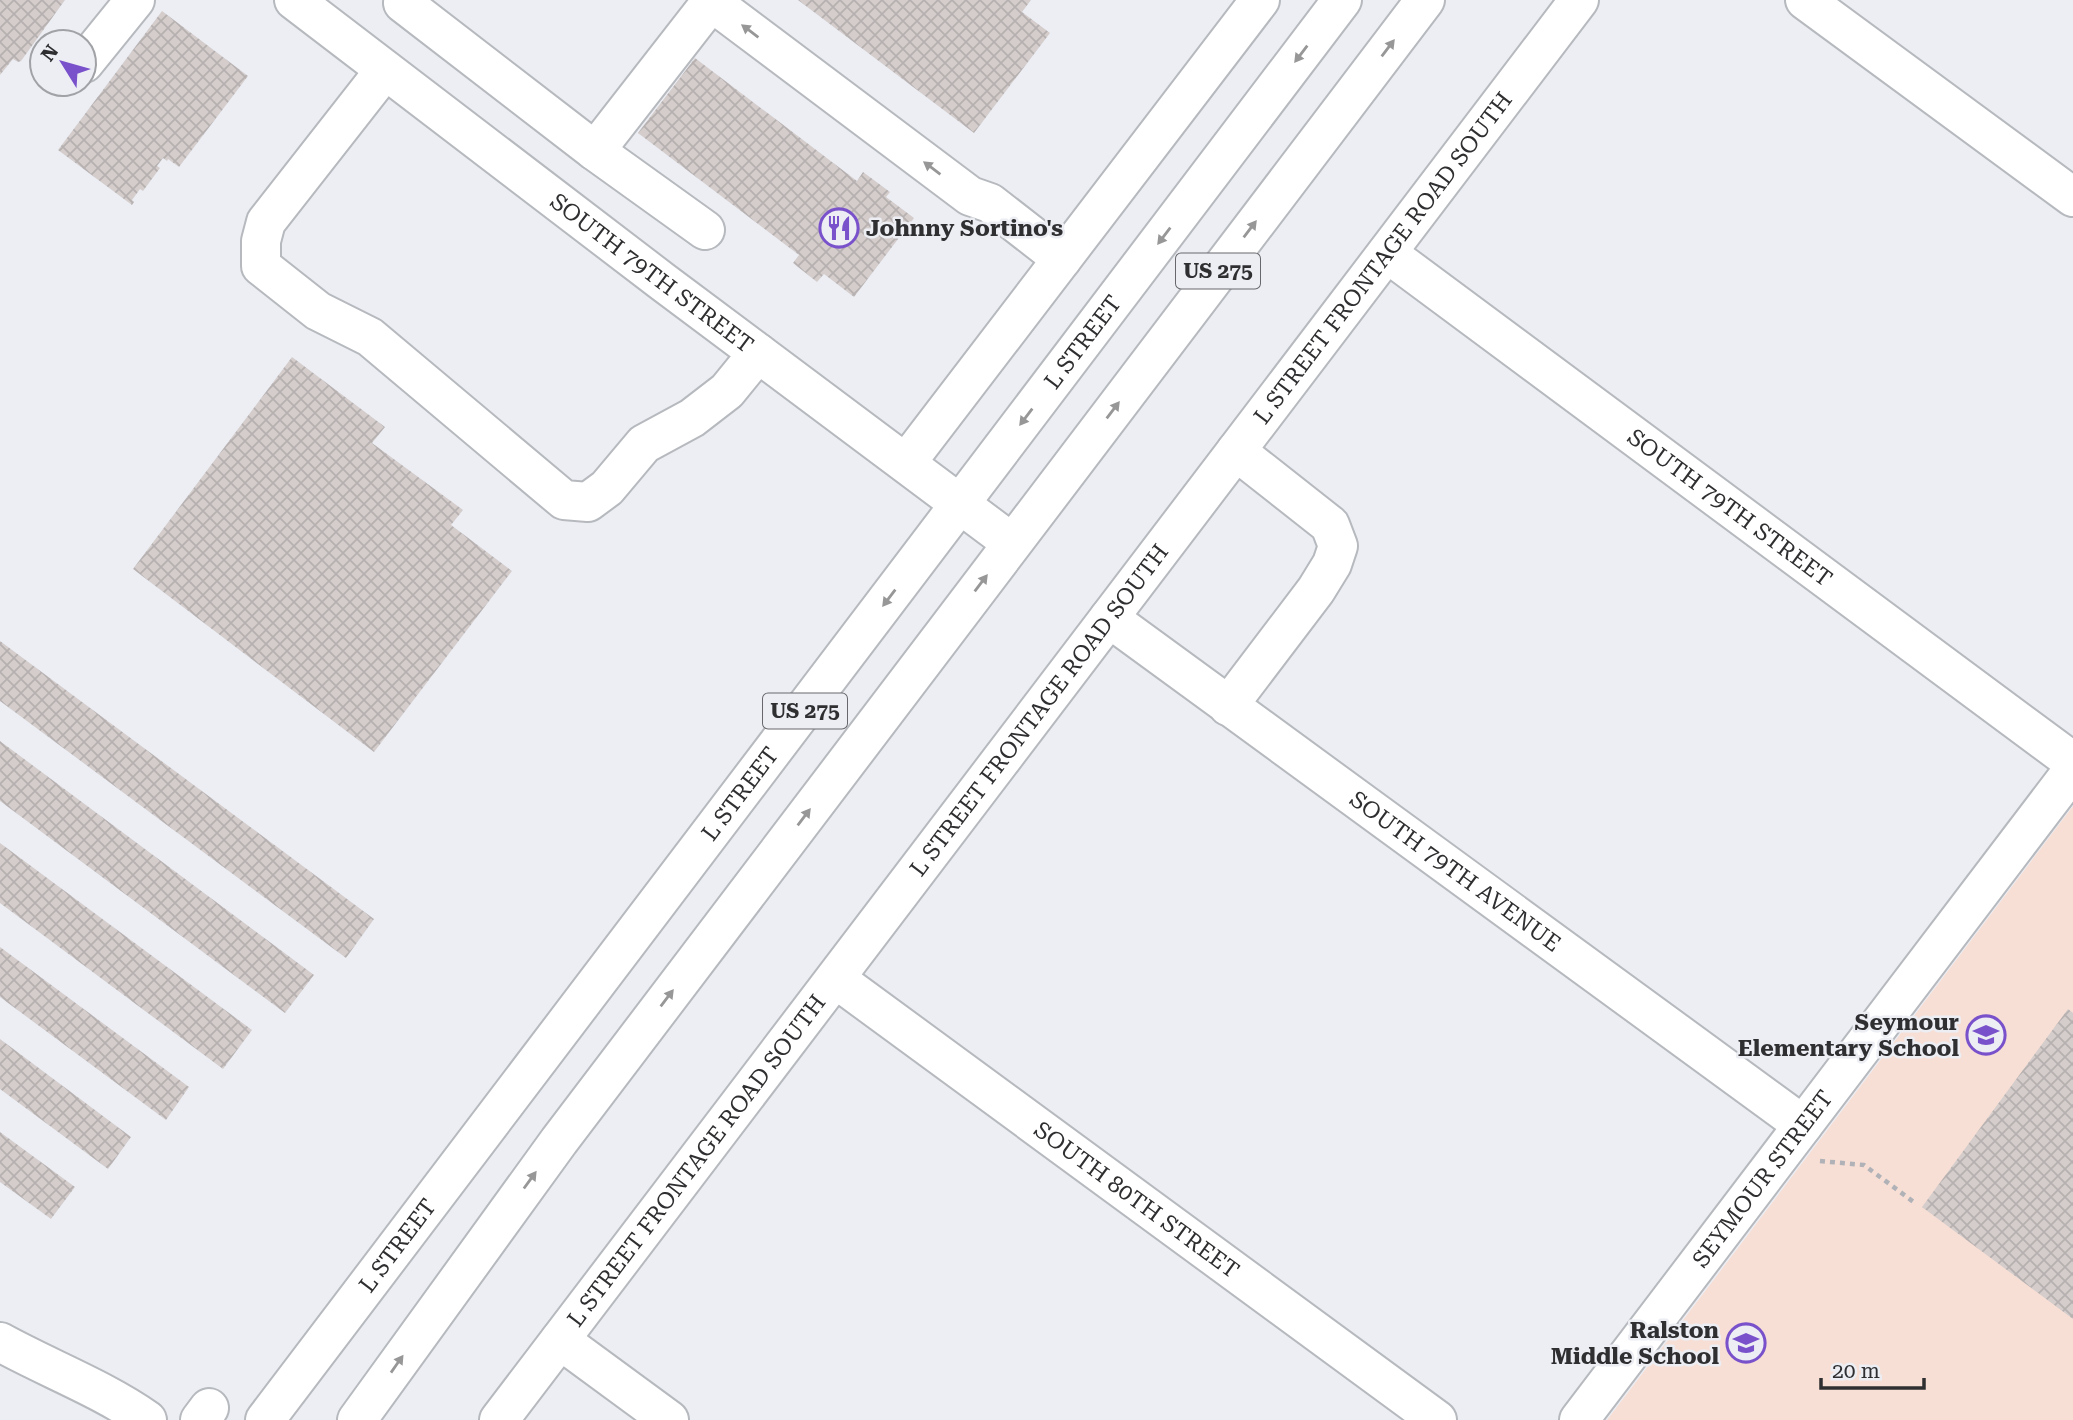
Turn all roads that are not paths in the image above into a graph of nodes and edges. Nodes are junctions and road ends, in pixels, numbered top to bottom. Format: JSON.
{"nodes":[{"id":1,"x":135,"y":0,"type":"edge"},
{"id":2,"x":405,"y":0,"type":"edge"},
{"id":3,"x":1260,"y":0,"type":"edge"},
{"id":4,"x":1342,"y":0,"type":"edge"},
{"id":5,"x":1425,"y":0,"type":"edge"},
{"id":6,"x":1579,"y":0,"type":"edge"},
{"id":7,"x":1805,"y":0,"type":"edge"},
{"id":8,"x":710,"y":1,"type":"edge"},
{"id":9,"x":305,"y":3,"type":"edge"},
{"id":10,"x":98,"y":46,"type":"edge"},
{"id":11,"x":385,"y":70,"type":"junction"},
{"id":12,"x":595,"y":151,"type":"junction"},
{"id":13,"x":2073,"y":197,"type":"edge"},
{"id":14,"x":705,"y":230,"type":"dead end"},
{"id":15,"x":1387,"y":253,"type":"junction"},
{"id":16,"x":1062,"y":259,"type":"junction"},
{"id":17,"x":758,"y":353,"type":"junction"},
{"id":18,"x":1236,"y":451,"type":"junction"},
{"id":19,"x":906,"y":463,"type":"junction"},
{"id":20,"x":960,"y":504,"type":"junction"},
{"id":21,"x":1012,"y":543,"type":"junction"},
{"id":22,"x":1109,"y":618,"type":"junction"},
{"id":23,"x":1228,"y":706,"type":"junction"},
{"id":24,"x":2073,"y":762,"type":"edge"},
{"id":25,"x":2073,"y":770,"type":"edge"},
{"id":26,"x":836,"y":979,"type":"junction"},
{"id":27,"x":1806,"y":1142,"type":"junction"},
{"id":28,"x":560,"y":1340,"type":"junction"},
{"id":29,"x":0,"y":1342,"type":"edge"},
{"id":30,"x":147,"y":1420,"type":"edge"},
{"id":31,"x":265,"y":1420,"type":"edge"},
{"id":32,"x":357,"y":1420,"type":"edge"},
{"id":33,"x":499,"y":1420,"type":"edge"},
{"id":34,"x":669,"y":1420,"type":"edge"},
{"id":35,"x":1437,"y":1420,"type":"edge"},
{"id":36,"x":1579,"y":1420,"type":"edge"}],
"edges":[{"from":1,"to":10,"type":"street"},
{"from":2,"to":12,"type":"street"},
{"from":3,"to":16,"type":"street"},
{"from":4,"to":20,"type":"street","name":"L STREET","number":"US 275","one_way":true},
{"from":21,"to":5,"type":"street","number":"US 275","one_way":true},
{"from":6,"to":15,"type":"street","name":"L STREET FRONTAGE ROAD SOUTH"},
{"from":7,"to":13,"type":"street"},
{"from":8,"to":12,"type":"street"},
{"from":16,"to":8,"type":"street","one_way":true},
{"from":9,"to":11,"type":"street","name":"SOUTH 79TH STREET"},
{"from":11,"to":17,"type":"street","name":"SOUTH 79TH STREET"},
{"from":11,"to":17,"type":"street"},
{"from":12,"to":14,"type":"street"},
{"from":15,"to":18,"type":"street","name":"L STREET FRONTAGE ROAD SOUTH"},
{"from":15,"to":24,"type":"street","name":"SOUTH 79TH STREET"},
{"from":16,"to":19,"type":"street"},
{"from":17,"to":19,"type":"street","name":"SOUTH 79TH STREET"},
{"from":18,"to":22,"type":"street","name":"L STREET FRONTAGE ROAD SOUTH"},
{"from":18,"to":23,"type":"street"},
{"from":19,"to":20,"type":"street","name":"SOUTH 79TH STREET"},
{"from":20,"to":21,"type":"street","name":"SOUTH 79TH STREET"},
{"from":20,"to":31,"type":"street","name":"L STREET","number":"US 275","one_way":true},
{"from":32,"to":21,"type":"street","number":"US 275","one_way":true},
{"from":22,"to":23,"type":"street","name":"SOUTH 79TH AVENUE"},
{"from":22,"to":26,"type":"street","name":"L STREET FRONTAGE ROAD SOUTH"},
{"from":23,"to":27,"type":"street","name":"SOUTH 79TH AVENUE"},
{"from":25,"to":27,"type":"street","name":"SEYMOUR STREET"},
{"from":26,"to":28,"type":"street","name":"L STREET FRONTAGE ROAD SOUTH"},
{"from":26,"to":35,"type":"street","name":"SOUTH 80TH STREET"},
{"from":27,"to":36,"type":"street","name":"SEYMOUR STREET"},
{"from":28,"to":33,"type":"street","name":"L STREET FRONTAGE ROAD SOUTH"},
{"from":28,"to":34,"type":"street"},
{"from":29,"to":30,"type":"street"}]}
